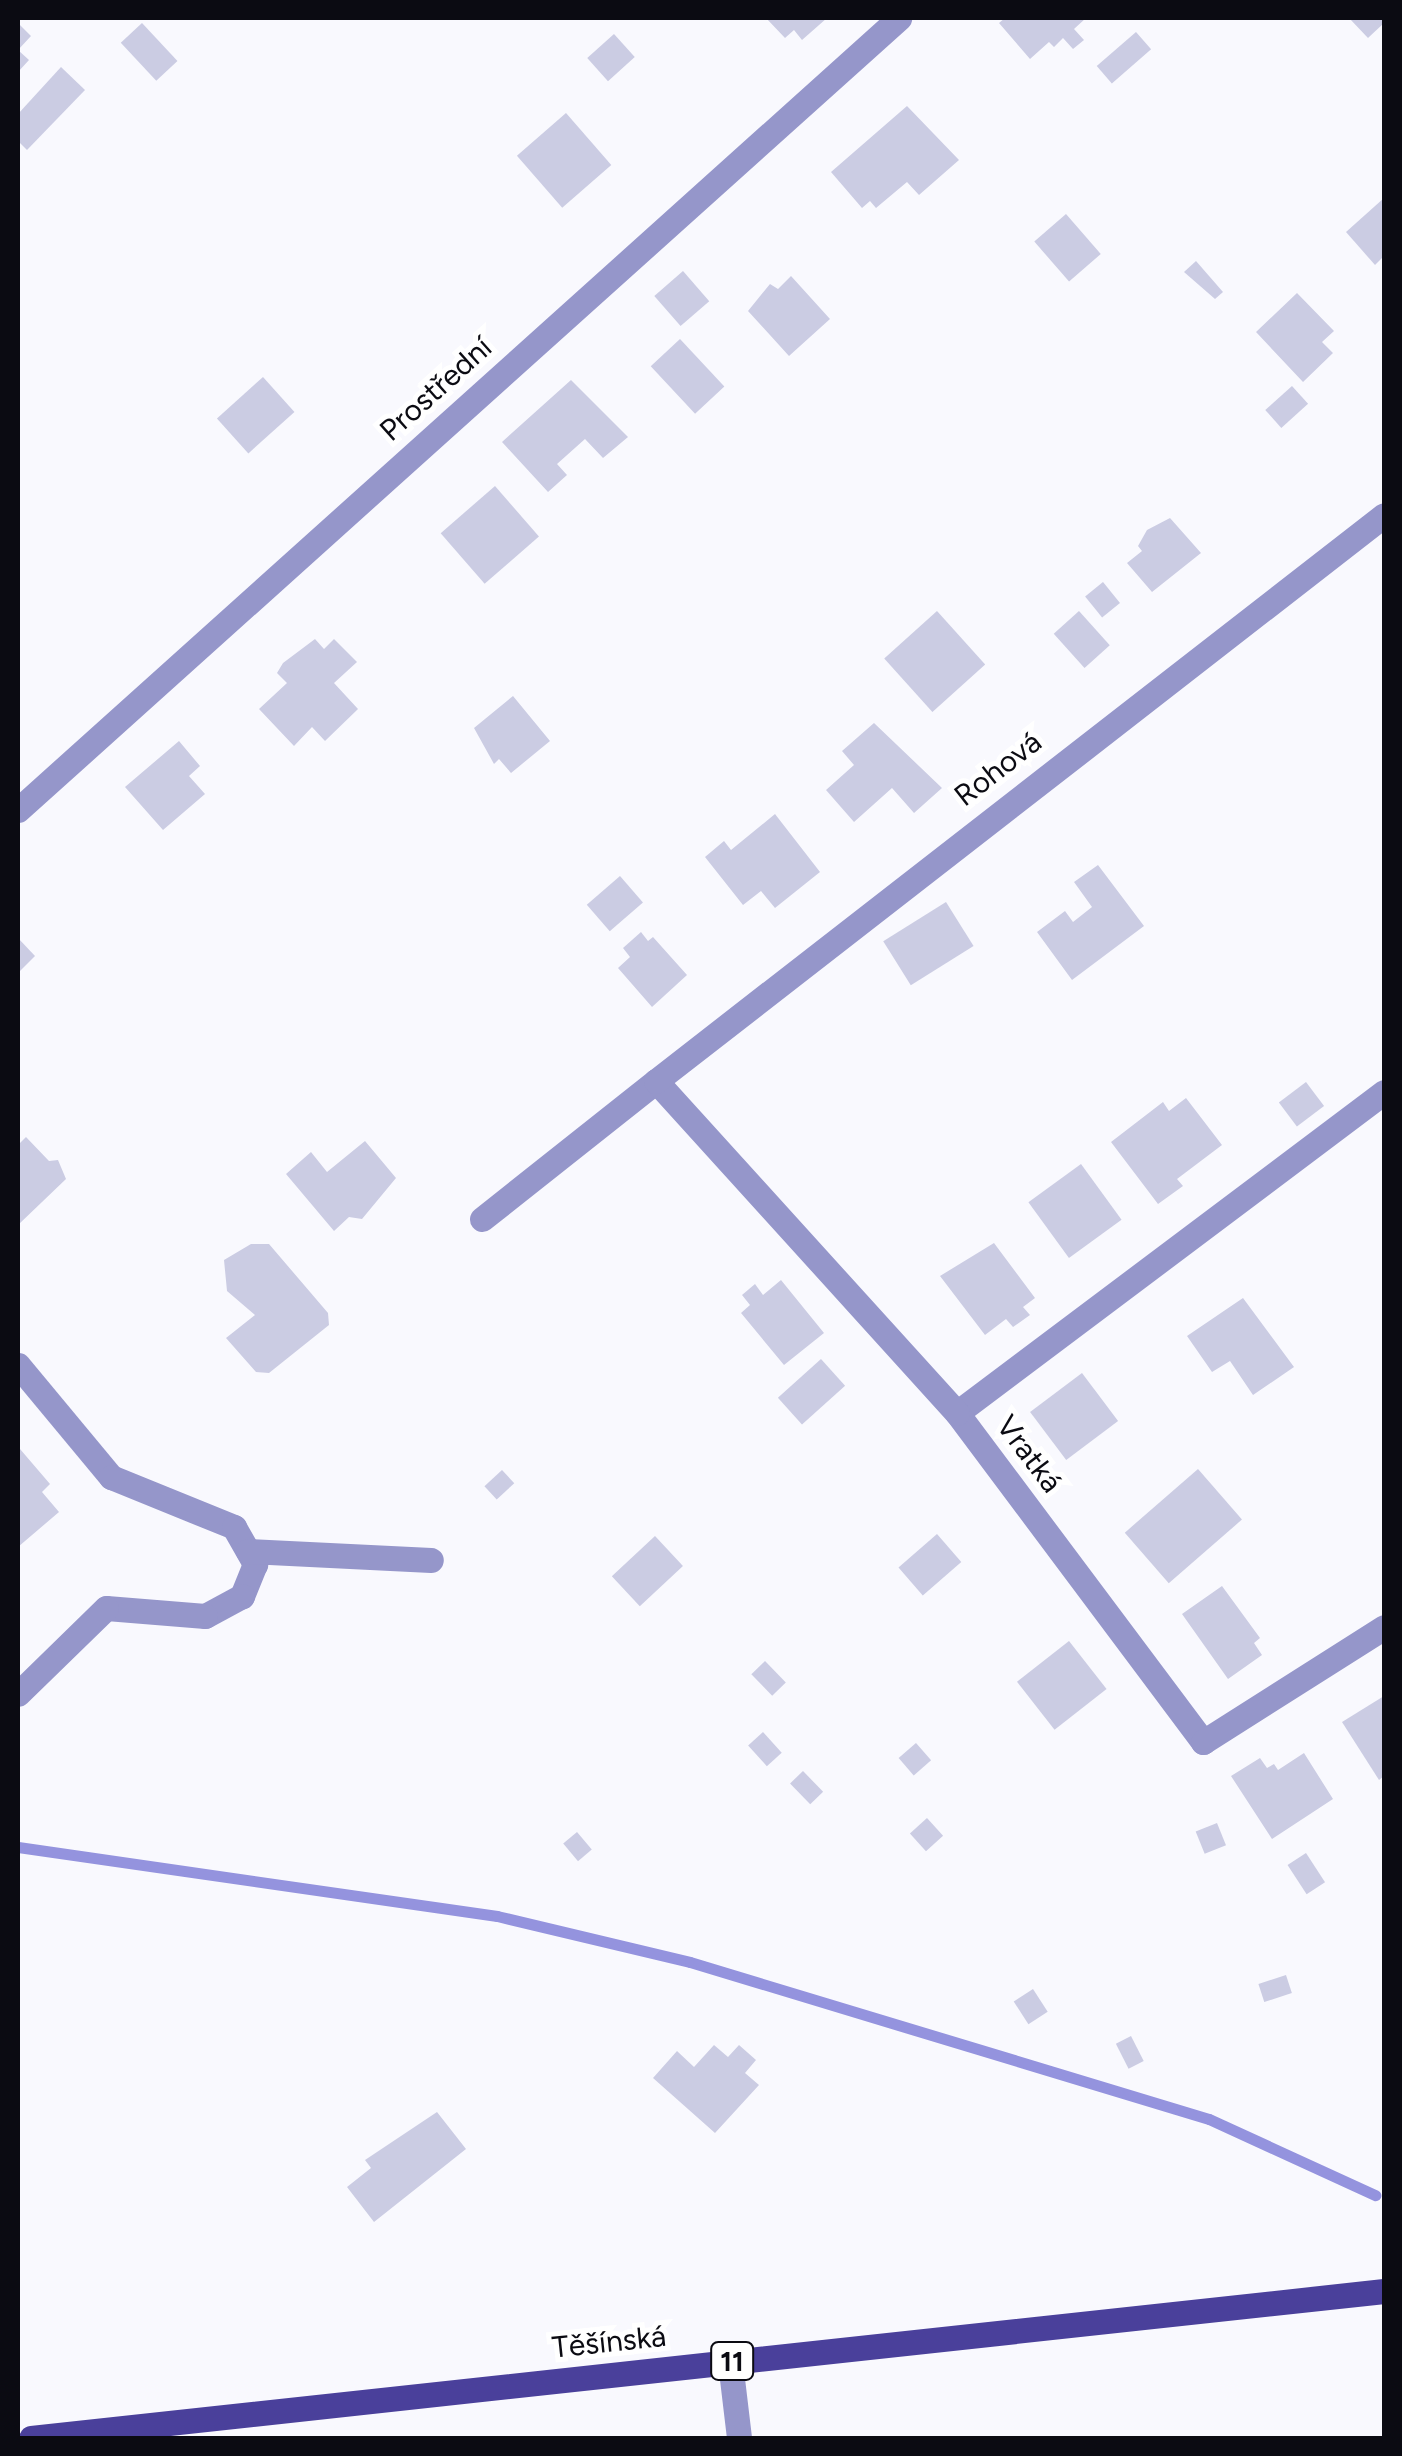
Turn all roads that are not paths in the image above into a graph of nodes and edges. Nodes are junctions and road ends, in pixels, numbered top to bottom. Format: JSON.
{"nodes":[{"id":1,"x":899,"y":18,"type":"edge"},
{"id":2,"x":1384,"y":515,"type":"edge"},
{"id":3,"x":18,"y":810,"type":"edge"},
{"id":4,"x":656,"y":1080,"type":"junction"},
{"id":5,"x":1384,"y":1092,"type":"edge"},
{"id":6,"x":482,"y":1219,"type":"dead end"},
{"id":7,"x":18,"y":1365,"type":"edge"},
{"id":8,"x":957,"y":1413,"type":"junction"},
{"id":9,"x":248,"y":1552,"type":"junction"},
{"id":10,"x":431,"y":1560,"type":"dead end"},
{"id":11,"x":1384,"y":1627,"type":"edge"},
{"id":12,"x":18,"y":1694,"type":"edge"},
{"id":13,"x":1384,"y":2291,"type":"edge"},
{"id":14,"x":730,"y":2362,"type":"junction"},
{"id":15,"x":30,"y":2438,"type":"edge"},
{"id":16,"x":739,"y":2438,"type":"edge"}],
"edges":[{"from":1,"to":3,"type":"street","name":"Prostřední"},
{"from":2,"to":4,"type":"street","name":"Rohová"},
{"from":4,"to":6,"type":"street","name":"Rohová"},
{"from":4,"to":8,"type":"street"},
{"from":5,"to":8,"type":"street","name":"Vratká"},
{"from":7,"to":9,"type":"street"},
{"from":8,"to":11,"type":"street","name":"Vratká"},
{"from":9,"to":10,"type":"street"},
{"from":9,"to":12,"type":"street"},
{"from":13,"to":14,"type":"main road","name":"Těšínská","number":"11"},
{"from":14,"to":15,"type":"main road","name":"Těšínská","number":"11"},
{"from":14,"to":16,"type":"street"}]}
